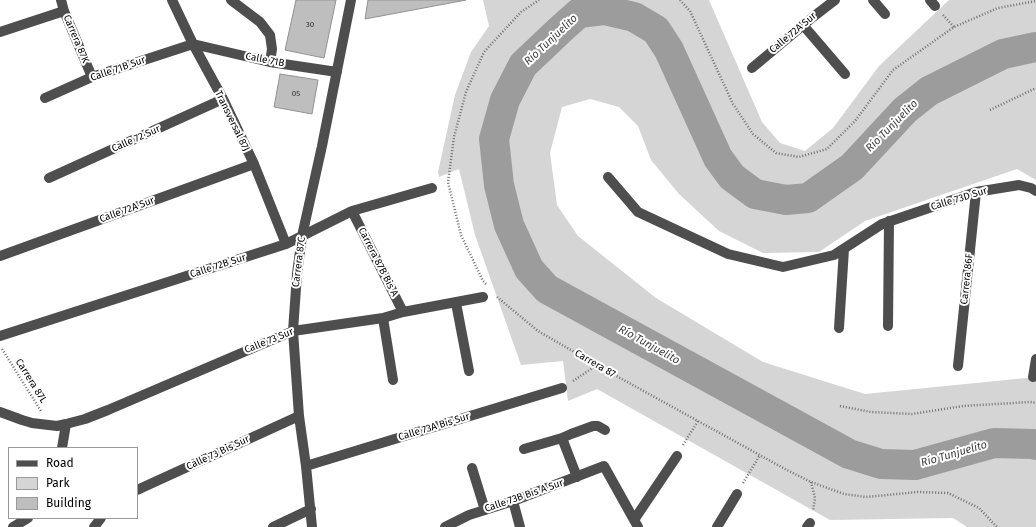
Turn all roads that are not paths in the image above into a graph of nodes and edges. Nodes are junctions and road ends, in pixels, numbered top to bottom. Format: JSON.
{"nodes":[{"id":1,"x":61,"y":0,"type":"edge"},
{"id":2,"x":172,"y":0,"type":"edge"},
{"id":3,"x":231,"y":0,"type":"edge"},
{"id":4,"x":351,"y":0,"type":"edge"},
{"id":5,"x":835,"y":0,"type":"edge"},
{"id":6,"x":873,"y":0,"type":"edge"},
{"id":7,"x":64,"y":11,"type":"junction"},
{"id":8,"x":885,"y":14,"type":"dead end"},
{"id":9,"x":803,"y":25,"type":"junction"},
{"id":10,"x":0,"y":32,"type":"edge"},
{"id":11,"x":193,"y":44,"type":"junction"},
{"id":12,"x":270,"y":62,"type":"junction"},
{"id":13,"x":752,"y":68,"type":"dead end"},
{"id":14,"x":337,"y":72,"type":"junction"},
{"id":15,"x":845,"y":74,"type":"dead end"},
{"id":16,"x":92,"y":78,"type":"junction"},
{"id":17,"x":45,"y":98,"type":"dead end"},
{"id":18,"x":223,"y":100,"type":"junction"},
{"id":19,"x":254,"y":164,"type":"junction"},
{"id":20,"x":608,"y":177,"type":"dead end"},
{"id":21,"x":49,"y":178,"type":"dead end"},
{"id":22,"x":432,"y":188,"type":"dead end"},
{"id":23,"x":1036,"y":191,"type":"edge"},
{"id":24,"x":976,"y":192,"type":"junction"},
{"id":25,"x":352,"y":211,"type":"junction"},
{"id":26,"x":886,"y":223,"type":"junction"},
{"id":27,"x":302,"y":236,"type":"junction"},
{"id":28,"x":286,"y":244,"type":"junction"},
{"id":29,"x":844,"y":249,"type":"junction"},
{"id":30,"x":0,"y":256,"type":"edge"},
{"id":31,"x":483,"y":297,"type":"dead end"},
{"id":32,"x":456,"y":303,"type":"junction"},
{"id":33,"x":403,"y":312,"type":"junction"},
{"id":34,"x":383,"y":318,"type":"junction"},
{"id":35,"x":888,"y":326,"type":"dead end"},
{"id":36,"x":840,"y":328,"type":"dead end"},
{"id":37,"x":293,"y":331,"type":"junction"},
{"id":38,"x":0,"y":336,"type":"edge"},
{"id":39,"x":1036,"y":359,"type":"edge"},
{"id":40,"x":958,"y":366,"type":"dead end"},
{"id":41,"x":469,"y":371,"type":"dead end"},
{"id":42,"x":1033,"y":377,"type":"dead end"},
{"id":43,"x":394,"y":380,"type":"dead end"},
{"id":44,"x":562,"y":388,"type":"road end"},
{"id":45,"x":0,"y":412,"type":"edge"},
{"id":46,"x":299,"y":416,"type":"junction"},
{"id":47,"x":66,"y":424,"type":"junction"},
{"id":48,"x":605,"y":430,"type":"dead end"},
{"id":49,"x":562,"y":438,"type":"junction"},
{"id":50,"x":62,"y":447,"type":"edge"},
{"id":51,"x":524,"y":449,"type":"dead end"},
{"id":52,"x":676,"y":456,"type":"road end"},
{"id":53,"x":306,"y":466,"type":"junction"},
{"id":54,"x":472,"y":468,"type":"dead end"},
{"id":55,"x":577,"y":477,"type":"junction"},
{"id":56,"x":138,"y":490,"type":"edge"},
{"id":57,"x":737,"y":494,"type":"road end"},
{"id":58,"x":513,"y":501,"type":"junction"},
{"id":59,"x":311,"y":509,"type":"junction"},
{"id":60,"x":485,"y":510,"type":"junction"},
{"id":61,"x":26,"y":519,"type":"edge"},
{"id":62,"x":100,"y":519,"type":"edge"},
{"id":63,"x":636,"y":523,"type":"edge"},
{"id":64,"x":12,"y":527,"type":"edge"},
{"id":65,"x":94,"y":527,"type":"edge"},
{"id":66,"x":274,"y":527,"type":"edge"},
{"id":67,"x":312,"y":527,"type":"edge"},
{"id":68,"x":445,"y":527,"type":"edge"},
{"id":69,"x":520,"y":527,"type":"edge"},
{"id":70,"x":717,"y":527,"type":"edge"}],
"edges":[{"from":1,"to":7,"type":"street","name":"Carrera 87K"},
{"from":2,"to":11,"type":"street","name":"Transversal 87J"},
{"from":3,"to":12,"type":"street"},
{"from":4,"to":14,"type":"street","name":"Carrera 87C"},
{"from":5,"to":9,"type":"street","name":"Calle 72A Sur"},
{"from":6,"to":8,"type":"street"},
{"from":7,"to":10,"type":"street"},
{"from":7,"to":16,"type":"street","name":"Carrera 87K"},
{"from":9,"to":13,"type":"street","name":"Calle 72A Sur"},
{"from":9,"to":15,"type":"street"},
{"from":11,"to":12,"type":"street","name":"Calle 71B"},
{"from":11,"to":16,"type":"street","name":"Calle 71B Sur"},
{"from":11,"to":18,"type":"street","name":"Transversal 87J"},
{"from":12,"to":14,"type":"street","name":"Calle 71B"},
{"from":14,"to":27,"type":"street","name":"Carrera 87C"},
{"from":16,"to":17,"type":"street","name":"Calle 71B Sur"},
{"from":18,"to":19,"type":"street","name":"Transversal 87J"},
{"from":18,"to":21,"type":"street","name":"Calle 72 Sur"},
{"from":19,"to":28,"type":"street","name":"Transversal 87J"},
{"from":19,"to":30,"type":"street","name":"Calle 72A Sur"},
{"from":20,"to":29,"type":"street","name":"Calle 73D Sur"},
{"from":22,"to":25,"type":"street","name":"Calle 72B Sur"},
{"from":23,"to":24,"type":"street","name":"Calle 73D Sur"},
{"from":24,"to":26,"type":"street","name":"Calle 73D Sur"},
{"from":24,"to":40,"type":"street","name":"Carrera 86F"},
{"from":25,"to":27,"type":"street","name":"Calle 72B Sur"},
{"from":25,"to":33,"type":"street","name":"Carrera 87B Bis A"},
{"from":26,"to":29,"type":"street","name":"Calle 73D Sur"},
{"from":26,"to":35,"type":"street"},
{"from":27,"to":28,"type":"street","name":"Calle 72B Sur"},
{"from":27,"to":37,"type":"street","name":"Carrera 87C"},
{"from":28,"to":38,"type":"street","name":"Calle 72B Sur"},
{"from":29,"to":36,"type":"street"},
{"from":31,"to":32,"type":"street","name":"Calle 73 Sur"},
{"from":32,"to":33,"type":"street","name":"Calle 73 Sur"},
{"from":32,"to":41,"type":"street"},
{"from":33,"to":34,"type":"street","name":"Calle 73 Sur"},
{"from":34,"to":37,"type":"street","name":"Calle 73 Sur"},
{"from":34,"to":43,"type":"street"},
{"from":37,"to":46,"type":"street","name":"Carrera 87C"},
{"from":37,"to":47,"type":"street","name":"Calle 73 Sur"},
{"from":39,"to":42,"type":"street"},
{"from":44,"to":53,"type":"street","name":"Calle 73A Bis Sur"},
{"from":45,"to":47,"type":"street","name":"Calle 73 Sur"},
{"from":46,"to":53,"type":"street","name":"Carrera 87C"},
{"from":46,"to":56,"type":"street","name":"Calle 73 Bis Sur"},
{"from":47,"to":50,"type":"street"},
{"from":48,"to":49,"type":"street"},
{"from":49,"to":51,"type":"street"},
{"from":49,"to":55,"type":"street"},
{"from":52,"to":63,"type":"street"},
{"from":53,"to":59,"type":"street","name":"Carrera 87C"},
{"from":54,"to":60,"type":"street"},
{"from":55,"to":58,"type":"street","name":"Calle 73B Bis A Sur"},
{"from":55,"to":63,"type":"street","name":"Calle 73B Bis A Sur"},
{"from":57,"to":70,"type":"street"},
{"from":58,"to":60,"type":"street","name":"Calle 73B Bis A Sur"},
{"from":58,"to":69,"type":"street"},
{"from":59,"to":66,"type":"street"},
{"from":59,"to":67,"type":"street","name":"Carrera 87C"},
{"from":60,"to":68,"type":"street","name":"Calle 73B Bis A Sur"},
{"from":61,"to":64,"type":"street"},
{"from":62,"to":65,"type":"street"}]}
